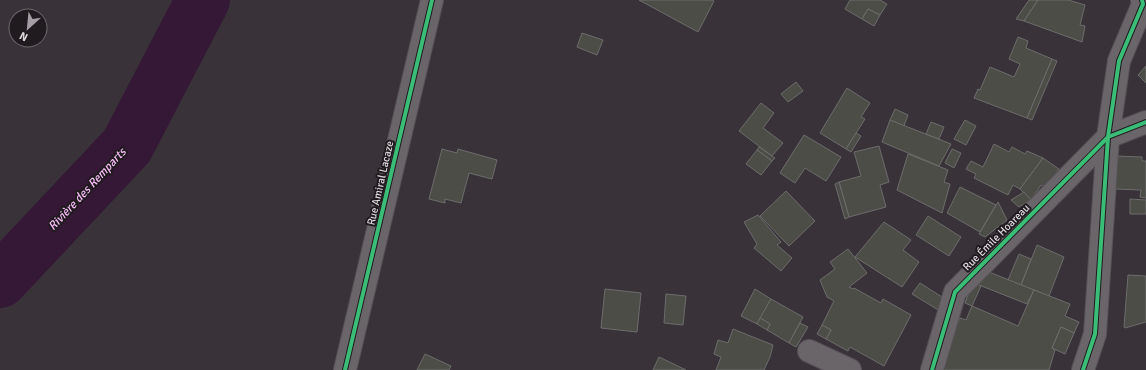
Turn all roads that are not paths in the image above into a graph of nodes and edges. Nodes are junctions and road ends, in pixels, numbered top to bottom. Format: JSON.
{"nodes":[{"id":1,"x":432,"y":0,"type":"edge"},
{"id":2,"x":1142,"y":0,"type":"edge"},
{"id":3,"x":1146,"y":122,"type":"edge"},
{"id":4,"x":1108,"y":137,"type":"junction"},
{"id":5,"x":808,"y":351,"type":"dead end"},
{"id":6,"x":345,"y":370,"type":"edge"},
{"id":7,"x":850,"y":370,"type":"edge"},
{"id":8,"x":932,"y":370,"type":"edge"},
{"id":9,"x":1083,"y":370,"type":"edge"}],
"edges":[{"from":1,"to":6,"type":"street","name":"Rue Amiral Lacaze"},
{"from":2,"to":4,"type":"street"},
{"from":3,"to":4,"type":"street"},
{"from":4,"to":8,"type":"street","name":"Rue Émile Hoareau"},
{"from":4,"to":9,"type":"street"},
{"from":5,"to":7,"type":"street"}]}
